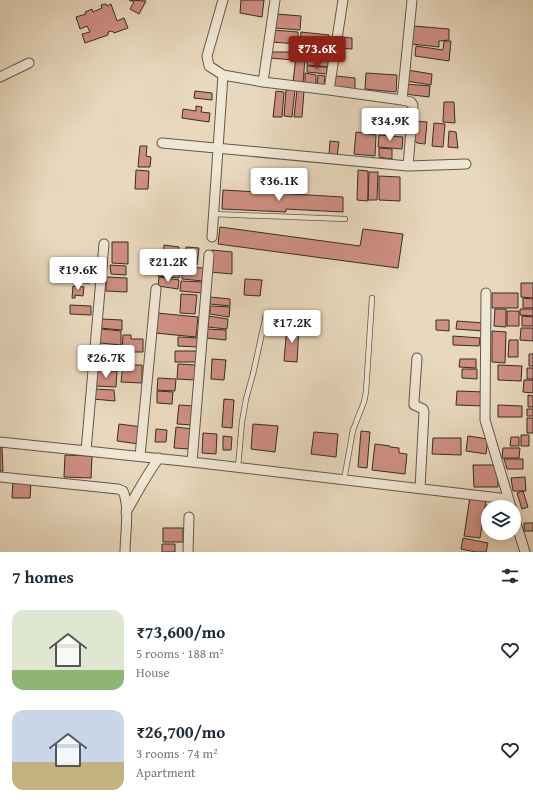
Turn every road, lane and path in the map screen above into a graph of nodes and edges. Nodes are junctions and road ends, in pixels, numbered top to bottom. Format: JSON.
{"nodes":[{"id":1,"x":223,"y":0,"type":"edge"},
{"id":2,"x":275,"y":0,"type":"edge"},
{"id":3,"x":343,"y":0,"type":"edge"},
{"id":4,"x":412,"y":0,"type":"edge"},
{"id":5,"x":28,"y":63,"type":"dead end"},
{"id":6,"x":223,"y":74,"type":"junction"},
{"id":7,"x":0,"y":77,"type":"edge"},
{"id":8,"x":263,"y":82,"type":"junction"},
{"id":9,"x":329,"y":90,"type":"junction"},
{"id":10,"x":402,"y":100,"type":"junction"},
{"id":11,"x":162,"y":144,"type":"dead end"},
{"id":12,"x":219,"y":148,"type":"junction"},
{"id":13,"x":466,"y":164,"type":"dead end"},
{"id":14,"x":408,"y":166,"type":"junction"},
{"id":15,"x":213,"y":214,"type":"junction"},
{"id":16,"x":345,"y":219,"type":"dead end"},
{"id":17,"x":212,"y":238,"type":"dead end"},
{"id":18,"x":104,"y":244,"type":"dead end"},
{"id":19,"x":209,"y":255,"type":"dead end"},
{"id":20,"x":156,"y":289,"type":"dead end"},
{"id":21,"x":486,"y":293,"type":"dead end"},
{"id":22,"x":372,"y":298,"type":"dead end"},
{"id":23,"x":266,"y":315,"type":"dead end"},
{"id":24,"x":416,"y":358,"type":"dead end"},
{"id":25,"x":0,"y":442,"type":"edge"},
{"id":26,"x":86,"y":451,"type":"junction"},
{"id":27,"x":140,"y":456,"type":"junction"},
{"id":28,"x":159,"y":458,"type":"junction"},
{"id":29,"x":192,"y":462,"type":"junction"},
{"id":30,"x":238,"y":467,"type":"junction"},
{"id":31,"x":0,"y":477,"type":"edge"},
{"id":32,"x":344,"y":480,"type":"junction"},
{"id":33,"x":420,"y":488,"type":"junction"},
{"id":34,"x":492,"y":500,"type":"edge"},
{"id":35,"x":509,"y":500,"type":"edge"},
{"id":36,"x":126,"y":512,"type":"junction"},
{"id":37,"x":189,"y":517,"type":"dead end"},
{"id":38,"x":521,"y":539,"type":"edge"},
{"id":39,"x":125,"y":552,"type":"edge"},
{"id":40,"x":188,"y":552,"type":"edge"},
{"id":41,"x":525,"y":552,"type":"edge"}],
"edges":[{"from":1,"to":6,"type":"street"},
{"from":2,"to":8,"type":"street"},
{"from":3,"to":9,"type":"street"},
{"from":4,"to":10,"type":"street"},
{"from":5,"to":7,"type":"street"},
{"from":6,"to":8,"type":"street"},
{"from":6,"to":12,"type":"street"},
{"from":8,"to":9,"type":"street"},
{"from":9,"to":10,"type":"street"},
{"from":10,"to":14,"type":"street"},
{"from":11,"to":12,"type":"street"},
{"from":12,"to":14,"type":"street"},
{"from":12,"to":15,"type":"street"},
{"from":13,"to":14,"type":"street"},
{"from":15,"to":16,"type":"lane"},
{"from":15,"to":17,"type":"street"},
{"from":18,"to":26,"type":"street"},
{"from":19,"to":29,"type":"street"},
{"from":20,"to":27,"type":"street"},
{"from":21,"to":35,"type":"street"},
{"from":22,"to":32,"type":"lane"},
{"from":23,"to":30,"type":"lane"},
{"from":24,"to":33,"type":"street"},
{"from":25,"to":26,"type":"street"},
{"from":26,"to":27,"type":"street"},
{"from":27,"to":28,"type":"street"},
{"from":28,"to":29,"type":"street"},
{"from":28,"to":36,"type":"street"},
{"from":29,"to":30,"type":"street"},
{"from":30,"to":32,"type":"street"},
{"from":31,"to":36,"type":"street"},
{"from":32,"to":33,"type":"street"},
{"from":33,"to":34,"type":"street"},
{"from":36,"to":39,"type":"street"},
{"from":37,"to":40,"type":"street"},
{"from":38,"to":41,"type":"street"}]}
